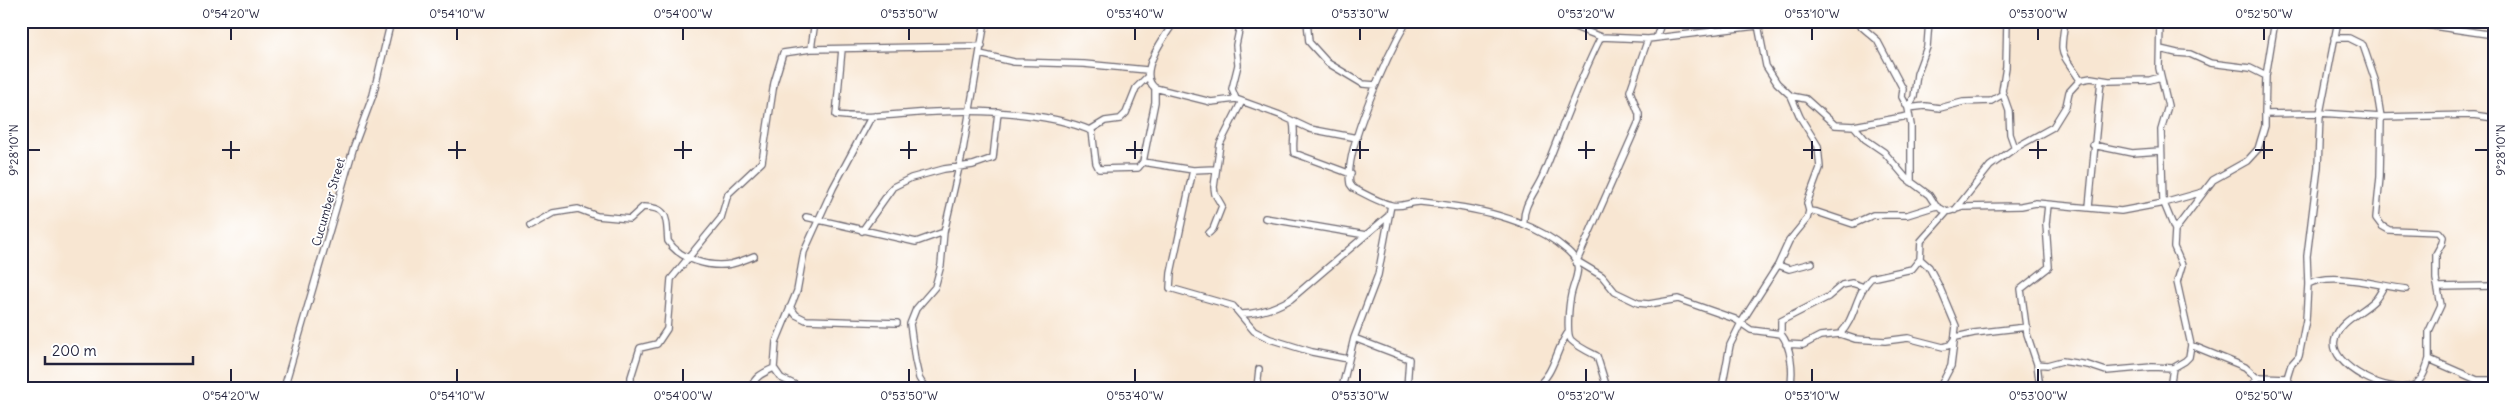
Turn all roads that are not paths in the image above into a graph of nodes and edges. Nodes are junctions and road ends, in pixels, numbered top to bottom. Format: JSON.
{"nodes":[{"id":1,"x":391,"y":21,"type":"edge"},
{"id":2,"x":816,"y":21,"type":"edge"},
{"id":3,"x":985,"y":21,"type":"edge"},
{"id":4,"x":1175,"y":21,"type":"edge"},
{"id":5,"x":1241,"y":21,"type":"edge"},
{"id":6,"x":1307,"y":21,"type":"edge"},
{"id":7,"x":1407,"y":21,"type":"edge"},
{"id":8,"x":1559,"y":21,"type":"edge"},
{"id":9,"x":1662,"y":21,"type":"edge"},
{"id":10,"x":1712,"y":21,"type":"edge"},
{"id":11,"x":1798,"y":21,"type":"edge"},
{"id":12,"x":1854,"y":21,"type":"edge"},
{"id":13,"x":1929,"y":21,"type":"edge"},
{"id":14,"x":2007,"y":21,"type":"edge"},
{"id":15,"x":2065,"y":21,"type":"edge"},
{"id":16,"x":2160,"y":21,"type":"edge"},
{"id":17,"x":2274,"y":21,"type":"edge"},
{"id":18,"x":2338,"y":21,"type":"edge"},
{"id":19,"x":2399,"y":21,"type":"edge"},
{"id":20,"x":1758,"y":24,"type":"junction"},
{"id":21,"x":1713,"y":30,"type":"junction"},
{"id":22,"x":2494,"y":35,"type":"edge"},
{"id":23,"x":1601,"y":37,"type":"junction"},
{"id":24,"x":1656,"y":38,"type":"junction"},
{"id":25,"x":2334,"y":38,"type":"junction"},
{"id":26,"x":1648,"y":39,"type":"junction"},
{"id":27,"x":982,"y":46,"type":"junction"},
{"id":28,"x":811,"y":49,"type":"junction"},
{"id":29,"x":842,"y":49,"type":"junction"},
{"id":30,"x":2160,"y":49,"type":"junction"},
{"id":31,"x":980,"y":54,"type":"junction"},
{"id":32,"x":1148,"y":76,"type":"junction"},
{"id":33,"x":2266,"y":76,"type":"junction"},
{"id":34,"x":2160,"y":78,"type":"junction"},
{"id":35,"x":2080,"y":80,"type":"junction"},
{"id":36,"x":2101,"y":80,"type":"junction"},
{"id":37,"x":1376,"y":85,"type":"junction"},
{"id":38,"x":1155,"y":88,"type":"junction"},
{"id":39,"x":2002,"y":94,"type":"junction"},
{"id":40,"x":1791,"y":96,"type":"junction"},
{"id":41,"x":1239,"y":101,"type":"junction"},
{"id":42,"x":1908,"y":108,"type":"junction"},
{"id":43,"x":970,"y":112,"type":"junction"},
{"id":44,"x":998,"y":112,"type":"junction"},
{"id":45,"x":2320,"y":113,"type":"junction"},
{"id":46,"x":2265,"y":114,"type":"junction"},
{"id":47,"x":875,"y":116,"type":"junction"},
{"id":48,"x":1908,"y":116,"type":"junction"},
{"id":49,"x":2381,"y":117,"type":"junction"},
{"id":50,"x":2494,"y":118,"type":"edge"},
{"id":51,"x":1293,"y":122,"type":"junction"},
{"id":52,"x":1854,"y":126,"type":"junction"},
{"id":53,"x":1090,"y":130,"type":"junction"},
{"id":54,"x":1357,"y":138,"type":"junction"},
{"id":55,"x":2093,"y":144,"type":"junction"},
{"id":56,"x":2015,"y":148,"type":"junction"},
{"id":57,"x":2160,"y":151,"type":"junction"},
{"id":58,"x":1143,"y":162,"type":"junction"},
{"id":59,"x":960,"y":167,"type":"junction"},
{"id":60,"x":1215,"y":169,"type":"junction"},
{"id":61,"x":1192,"y":170,"type":"junction"},
{"id":62,"x":1350,"y":174,"type":"junction"},
{"id":63,"x":1911,"y":182,"type":"junction"},
{"id":64,"x":2203,"y":192,"type":"junction"},
{"id":65,"x":2164,"y":203,"type":"junction"},
{"id":66,"x":1390,"y":205,"type":"junction"},
{"id":67,"x":2048,"y":205,"type":"junction"},
{"id":68,"x":1936,"y":206,"type":"junction"},
{"id":69,"x":2089,"y":208,"type":"junction"},
{"id":70,"x":1955,"y":211,"type":"junction"},
{"id":71,"x":1809,"y":212,"type":"junction"},
{"id":72,"x":1947,"y":212,"type":"junction"},
{"id":73,"x":1387,"y":217,"type":"junction"},
{"id":74,"x":806,"y":218,"type":"dead end"},
{"id":75,"x":1266,"y":218,"type":"dead end"},
{"id":76,"x":818,"y":220,"type":"junction"},
{"id":77,"x":1524,"y":224,"type":"junction"},
{"id":78,"x":530,"y":226,"type":"dead end"},
{"id":79,"x":2175,"y":230,"type":"junction"},
{"id":80,"x":862,"y":231,"type":"junction"},
{"id":81,"x":944,"y":232,"type":"junction"},
{"id":82,"x":1209,"y":233,"type":"dead end"},
{"id":83,"x":1366,"y":235,"type":"junction"},
{"id":84,"x":754,"y":256,"type":"dead end"},
{"id":85,"x":688,"y":258,"type":"junction"},
{"id":86,"x":1920,"y":259,"type":"junction"},
{"id":87,"x":1577,"y":261,"type":"junction"},
{"id":88,"x":1812,"y":263,"type":"dead end"},
{"id":89,"x":1778,"y":265,"type":"junction"},
{"id":90,"x":2308,"y":284,"type":"junction"},
{"id":91,"x":2384,"y":286,"type":"junction"},
{"id":92,"x":2494,"y":286,"type":"edge"},
{"id":93,"x":1864,"y":287,"type":"junction"},
{"id":94,"x":2438,"y":288,"type":"junction"},
{"id":95,"x":2406,"y":289,"type":"dead end"},
{"id":96,"x":790,"y":307,"type":"junction"},
{"id":97,"x":1241,"y":314,"type":"junction"},
{"id":98,"x":897,"y":323,"type":"dead end"},
{"id":99,"x":1741,"y":323,"type":"junction"},
{"id":100,"x":2027,"y":327,"type":"junction"},
{"id":101,"x":1568,"y":334,"type":"junction"},
{"id":102,"x":1781,"y":334,"type":"junction"},
{"id":103,"x":1840,"y":334,"type":"junction"},
{"id":104,"x":1956,"y":337,"type":"junction"},
{"id":105,"x":1354,"y":338,"type":"junction"},
{"id":106,"x":1786,"y":344,"type":"junction"},
{"id":107,"x":2191,"y":345,"type":"junction"},
{"id":108,"x":1348,"y":359,"type":"junction"},
{"id":109,"x":2429,"y":359,"type":"junction"},
{"id":110,"x":2037,"y":364,"type":"junction"},
{"id":111,"x":774,"y":368,"type":"junction"},
{"id":112,"x":1258,"y":368,"type":"dead end"},
{"id":113,"x":2173,"y":368,"type":"junction"},
{"id":114,"x":2257,"y":378,"type":"junction"},
{"id":115,"x":2287,"y":378,"type":"junction"},
{"id":116,"x":2494,"y":380,"type":"edge"},
{"id":117,"x":1940,"y":387,"type":"edge"},
{"id":118,"x":284,"y":388,"type":"edge"},
{"id":119,"x":631,"y":388,"type":"edge"},
{"id":120,"x":751,"y":388,"type":"edge"},
{"id":121,"x":802,"y":388,"type":"edge"},
{"id":122,"x":925,"y":388,"type":"edge"},
{"id":123,"x":1257,"y":388,"type":"edge"},
{"id":124,"x":1342,"y":388,"type":"edge"},
{"id":125,"x":1407,"y":388,"type":"edge"},
{"id":126,"x":1535,"y":388,"type":"edge"},
{"id":127,"x":1607,"y":388,"type":"edge"},
{"id":128,"x":1722,"y":388,"type":"edge"},
{"id":129,"x":1790,"y":388,"type":"edge"},
{"id":130,"x":2040,"y":388,"type":"edge"},
{"id":131,"x":2170,"y":388,"type":"edge"},
{"id":132,"x":2249,"y":388,"type":"edge"},
{"id":133,"x":2293,"y":388,"type":"edge"}],
"edges":[{"from":1,"to":118,"type":"street","name":"Cucumber Street"},
{"from":2,"to":28,"type":"street"},
{"from":3,"to":27,"type":"street"},
{"from":4,"to":32,"type":"street"},
{"from":5,"to":41,"type":"street"},
{"from":6,"to":37,"type":"street"},
{"from":7,"to":37,"type":"street"},
{"from":8,"to":23,"type":"street"},
{"from":9,"to":24,"type":"street"},
{"from":10,"to":21,"type":"street"},
{"from":11,"to":20,"type":"street"},
{"from":12,"to":42,"type":"street"},
{"from":13,"to":42,"type":"street"},
{"from":14,"to":39,"type":"street"},
{"from":15,"to":35,"type":"street"},
{"from":16,"to":30,"type":"street"},
{"from":17,"to":33,"type":"street"},
{"from":18,"to":25,"type":"street"},
{"from":19,"to":22,"type":"street"},
{"from":20,"to":21,"type":"street"},
{"from":20,"to":40,"type":"street"},
{"from":21,"to":24,"type":"street"},
{"from":23,"to":26,"type":"street"},
{"from":23,"to":77,"type":"street"},
{"from":24,"to":26,"type":"street"},
{"from":25,"to":45,"type":"street"},
{"from":25,"to":49,"type":"street"},
{"from":26,"to":87,"type":"street"},
{"from":27,"to":29,"type":"street"},
{"from":27,"to":31,"type":"street"},
{"from":28,"to":29,"type":"street"},
{"from":28,"to":85,"type":"street"},
{"from":29,"to":47,"type":"street"},
{"from":30,"to":33,"type":"street"},
{"from":30,"to":34,"type":"street"},
{"from":31,"to":32,"type":"street"},
{"from":31,"to":43,"type":"street"},
{"from":32,"to":38,"type":"street"},
{"from":32,"to":53,"type":"street"},
{"from":33,"to":46,"type":"street"},
{"from":34,"to":36,"type":"street"},
{"from":34,"to":57,"type":"street"},
{"from":35,"to":36,"type":"street"},
{"from":35,"to":56,"type":"street"},
{"from":36,"to":55,"type":"street"},
{"from":37,"to":54,"type":"street"},
{"from":38,"to":41,"type":"street"},
{"from":38,"to":58,"type":"street"},
{"from":39,"to":42,"type":"street"},
{"from":39,"to":56,"type":"street"},
{"from":40,"to":52,"type":"street"},
{"from":40,"to":71,"type":"street"},
{"from":41,"to":51,"type":"street"},
{"from":41,"to":60,"type":"street"},
{"from":42,"to":48,"type":"street"},
{"from":43,"to":44,"type":"street"},
{"from":43,"to":47,"type":"street"},
{"from":43,"to":59,"type":"street"},
{"from":44,"to":53,"type":"street"},
{"from":44,"to":59,"type":"street"},
{"from":45,"to":46,"type":"street"},
{"from":45,"to":49,"type":"street"},
{"from":45,"to":90,"type":"street"},
{"from":46,"to":64,"type":"street"},
{"from":47,"to":76,"type":"street"},
{"from":48,"to":52,"type":"street"},
{"from":48,"to":63,"type":"street"},
{"from":49,"to":50,"type":"street"},
{"from":49,"to":94,"type":"street"},
{"from":51,"to":54,"type":"street"},
{"from":51,"to":62,"type":"street"},
{"from":52,"to":63,"type":"street"},
{"from":53,"to":58,"type":"street"},
{"from":54,"to":62,"type":"street"},
{"from":55,"to":57,"type":"street"},
{"from":55,"to":69,"type":"street"},
{"from":56,"to":70,"type":"street"},
{"from":57,"to":65,"type":"street"},
{"from":58,"to":61,"type":"street"},
{"from":59,"to":80,"type":"street"},
{"from":59,"to":81,"type":"street"},
{"from":60,"to":61,"type":"street"},
{"from":60,"to":82,"type":"street"},
{"from":61,"to":97,"type":"street"},
{"from":62,"to":66,"type":"street"},
{"from":63,"to":68,"type":"street"},
{"from":64,"to":65,"type":"street"},
{"from":64,"to":79,"type":"street"},
{"from":65,"to":69,"type":"street"},
{"from":65,"to":79,"type":"street"},
{"from":66,"to":73,"type":"street"},
{"from":66,"to":77,"type":"street"},
{"from":67,"to":69,"type":"street"},
{"from":67,"to":70,"type":"street"},
{"from":67,"to":100,"type":"street"},
{"from":68,"to":71,"type":"street"},
{"from":68,"to":72,"type":"street"},
{"from":70,"to":72,"type":"street"},
{"from":71,"to":89,"type":"street"},
{"from":72,"to":86,"type":"street"},
{"from":73,"to":83,"type":"street"},
{"from":73,"to":105,"type":"street"},
{"from":74,"to":76,"type":"street"},
{"from":75,"to":83,"type":"street"},
{"from":76,"to":80,"type":"street"},
{"from":76,"to":96,"type":"street"},
{"from":77,"to":87,"type":"street"},
{"from":78,"to":85,"type":"street"},
{"from":79,"to":107,"type":"street"},
{"from":80,"to":81,"type":"street"},
{"from":81,"to":122,"type":"street"},
{"from":83,"to":97,"type":"street"},
{"from":84,"to":85,"type":"street"},
{"from":85,"to":119,"type":"street"},
{"from":86,"to":93,"type":"street"},
{"from":86,"to":104,"type":"street"},
{"from":87,"to":99,"type":"street"},
{"from":87,"to":101,"type":"street"},
{"from":88,"to":89,"type":"street"},
{"from":89,"to":99,"type":"street"},
{"from":90,"to":91,"type":"street"},
{"from":90,"to":115,"type":"street"},
{"from":91,"to":95,"type":"street"},
{"from":91,"to":109,"type":"street"},
{"from":92,"to":94,"type":"street"},
{"from":93,"to":102,"type":"street"},
{"from":93,"to":103,"type":"street"},
{"from":94,"to":109,"type":"street"},
{"from":96,"to":98,"type":"street"},
{"from":96,"to":111,"type":"street"},
{"from":97,"to":108,"type":"street"},
{"from":99,"to":102,"type":"street"},
{"from":99,"to":128,"type":"street"},
{"from":100,"to":104,"type":"street"},
{"from":100,"to":110,"type":"street"},
{"from":101,"to":126,"type":"street"},
{"from":101,"to":127,"type":"street"},
{"from":102,"to":106,"type":"street"},
{"from":103,"to":104,"type":"street"},
{"from":103,"to":106,"type":"street"},
{"from":104,"to":117,"type":"street"},
{"from":105,"to":108,"type":"street"},
{"from":105,"to":125,"type":"street"},
{"from":106,"to":129,"type":"street"},
{"from":107,"to":113,"type":"street"},
{"from":107,"to":114,"type":"street"},
{"from":108,"to":124,"type":"street"},
{"from":109,"to":116,"type":"street"},
{"from":110,"to":113,"type":"street"},
{"from":110,"to":130,"type":"street"},
{"from":111,"to":120,"type":"street"},
{"from":111,"to":121,"type":"street"},
{"from":112,"to":123,"type":"street"},
{"from":113,"to":131,"type":"street"},
{"from":114,"to":115,"type":"street"},
{"from":114,"to":132,"type":"street"},
{"from":115,"to":133,"type":"street"}]}
